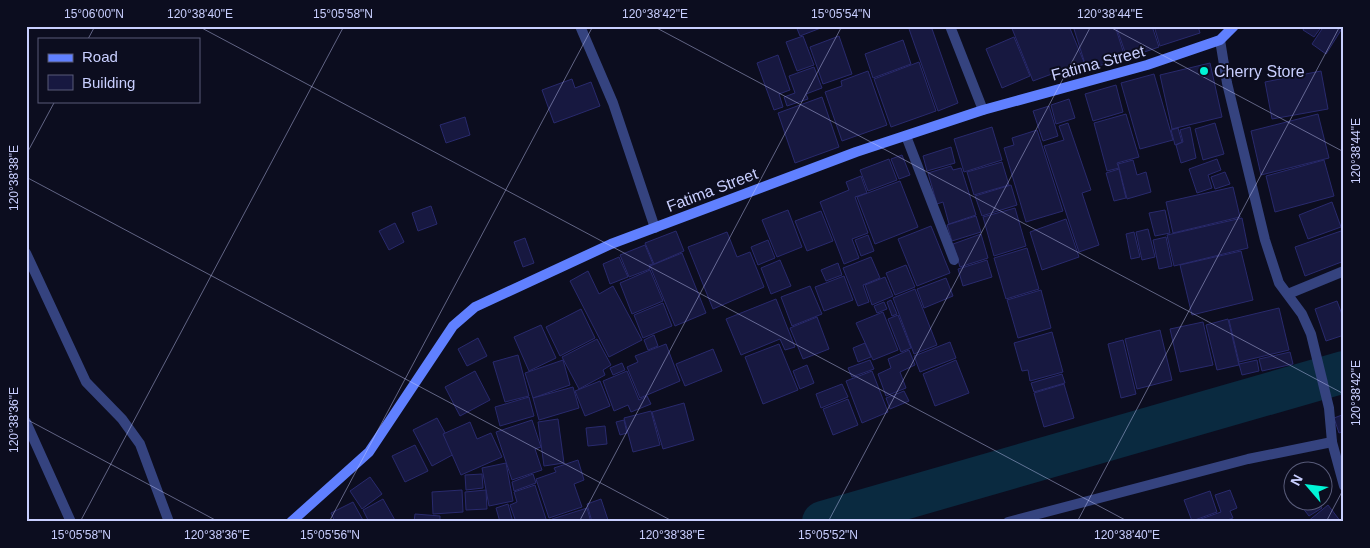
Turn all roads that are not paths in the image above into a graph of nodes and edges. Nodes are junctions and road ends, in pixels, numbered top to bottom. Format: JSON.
{"nodes":[{"id":1,"x":580,"y":26,"type":"edge"},
{"id":2,"x":950,"y":26,"type":"edge"},
{"id":3,"x":1234,"y":26,"type":"edge"},
{"id":4,"x":1220,"y":40,"type":"junction"},
{"id":5,"x":983,"y":110,"type":"junction"},
{"id":6,"x":906,"y":136,"type":"junction"},
{"id":7,"x":655,"y":228,"type":"junction"},
{"id":8,"x":26,"y":253,"type":"edge"},
{"id":9,"x":954,"y":260,"type":"dead end"},
{"id":10,"x":1344,"y":272,"type":"edge"},
{"id":11,"x":1288,"y":294,"type":"junction"},
{"id":12,"x":26,"y":422,"type":"edge"},
{"id":13,"x":1332,"y":442,"type":"junction"},
{"id":14,"x":1344,"y":486,"type":"edge"},
{"id":15,"x":71,"y":522,"type":"edge"},
{"id":16,"x":170,"y":522,"type":"edge"},
{"id":17,"x":291,"y":522,"type":"edge"},
{"id":18,"x":1008,"y":522,"type":"edge"}],
"edges":[{"from":1,"to":7,"type":"street"},
{"from":2,"to":5,"type":"street"},
{"from":3,"to":4,"type":"street","name":"Fatima Street"},
{"from":4,"to":5,"type":"street","name":"Fatima Street"},
{"from":4,"to":11,"type":"street"},
{"from":5,"to":6,"type":"street","name":"Fatima Street"},
{"from":6,"to":7,"type":"street","name":"Fatima Street"},
{"from":6,"to":9,"type":"street"},
{"from":7,"to":17,"type":"street","name":"Fatima Street"},
{"from":8,"to":16,"type":"street"},
{"from":10,"to":11,"type":"street"},
{"from":11,"to":13,"type":"street"},
{"from":12,"to":15,"type":"street"},
{"from":13,"to":14,"type":"street"},
{"from":13,"to":18,"type":"street"}]}
